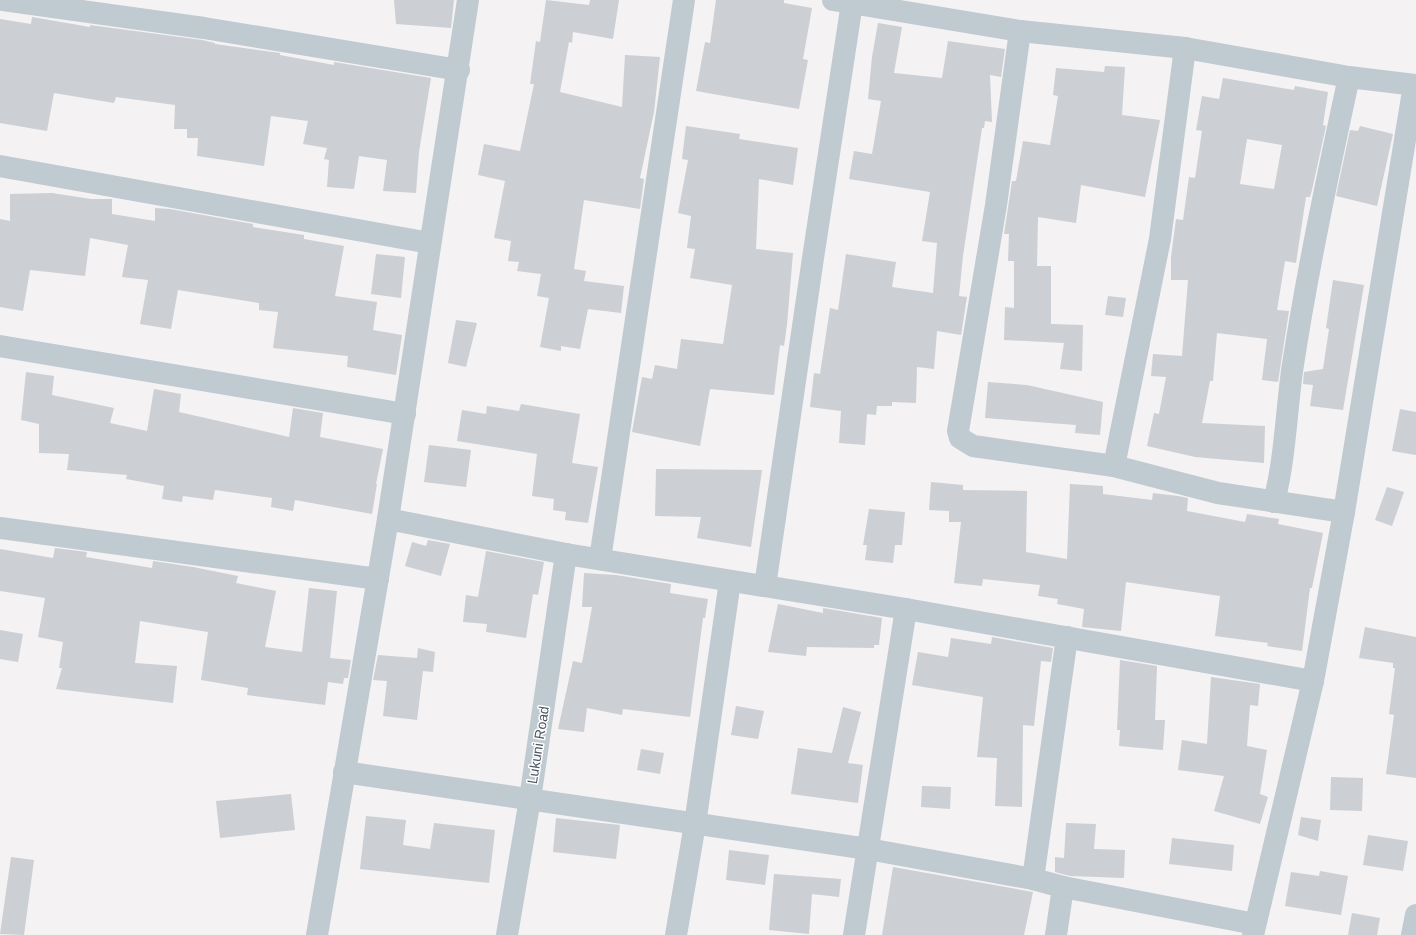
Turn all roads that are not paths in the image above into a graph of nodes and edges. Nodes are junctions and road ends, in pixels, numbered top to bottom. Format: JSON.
{"nodes":[{"id":1,"x":3,"y":0,"type":"edge"},
{"id":2,"x":468,"y":0,"type":"edge"},
{"id":3,"x":684,"y":0,"type":"edge"},
{"id":4,"x":842,"y":2,"type":"edge"},
{"id":5,"x":1020,"y":31,"type":"junction"},
{"id":6,"x":1184,"y":48,"type":"junction"},
{"id":7,"x":458,"y":70,"type":"junction"},
{"id":8,"x":1349,"y":77,"type":"junction"},
{"id":9,"x":1415,"y":85,"type":"edge"},
{"id":10,"x":0,"y":166,"type":"edge"},
{"id":11,"x":430,"y":242,"type":"junction"},
{"id":12,"x":0,"y":346,"type":"edge"},
{"id":13,"x":405,"y":414,"type":"junction"},
{"id":14,"x":1114,"y":466,"type":"junction"},
{"id":15,"x":1274,"y":502,"type":"junction"},
{"id":16,"x":1344,"y":512,"type":"junction"},
{"id":17,"x":388,"y":519,"type":"junction"},
{"id":18,"x":0,"y":528,"type":"edge"},
{"id":19,"x":566,"y":554,"type":"junction"},
{"id":20,"x":600,"y":559,"type":"junction"},
{"id":21,"x":378,"y":579,"type":"junction"},
{"id":22,"x":730,"y":581,"type":"junction"},
{"id":23,"x":765,"y":586,"type":"junction"},
{"id":24,"x":906,"y":609,"type":"junction"},
{"id":25,"x":1067,"y":637,"type":"junction"},
{"id":26,"x":1313,"y":681,"type":"junction"},
{"id":27,"x":344,"y":772,"type":"junction"},
{"id":28,"x":530,"y":799,"type":"junction"},
{"id":29,"x":695,"y":824,"type":"junction"},
{"id":30,"x":868,"y":849,"type":"junction"},
{"id":31,"x":1033,"y":879,"type":"junction"},
{"id":32,"x":1063,"y":887,"type":"junction"},
{"id":33,"x":1416,"y":915,"type":"edge"},
{"id":34,"x":1254,"y":930,"type":"edge"},
{"id":35,"x":317,"y":935,"type":"edge"},
{"id":36,"x":507,"y":935,"type":"edge"},
{"id":37,"x":676,"y":935,"type":"edge"},
{"id":38,"x":854,"y":935,"type":"edge"},
{"id":39,"x":1056,"y":935,"type":"edge"},
{"id":40,"x":1412,"y":935,"type":"edge"}],
"edges":[{"from":1,"to":7,"type":"street"},
{"from":2,"to":7,"type":"street"},
{"from":3,"to":20,"type":"street"},
{"from":4,"to":5,"type":"street"},
{"from":4,"to":23,"type":"street"},
{"from":5,"to":6,"type":"street"},
{"from":5,"to":14,"type":"street"},
{"from":6,"to":8,"type":"street"},
{"from":6,"to":14,"type":"street"},
{"from":7,"to":11,"type":"street"},
{"from":8,"to":9,"type":"street"},
{"from":8,"to":15,"type":"street"},
{"from":9,"to":16,"type":"street"},
{"from":10,"to":11,"type":"street"},
{"from":11,"to":13,"type":"street"},
{"from":12,"to":13,"type":"street"},
{"from":13,"to":17,"type":"street"},
{"from":14,"to":15,"type":"street"},
{"from":15,"to":16,"type":"street"},
{"from":16,"to":26,"type":"street"},
{"from":17,"to":19,"type":"street"},
{"from":17,"to":21,"type":"street"},
{"from":18,"to":21,"type":"street"},
{"from":19,"to":20,"type":"street"},
{"from":19,"to":28,"type":"street","name":"Lukuni Road"},
{"from":20,"to":22,"type":"street"},
{"from":21,"to":27,"type":"street"},
{"from":22,"to":23,"type":"street"},
{"from":22,"to":29,"type":"street"},
{"from":23,"to":24,"type":"street"},
{"from":24,"to":25,"type":"street"},
{"from":24,"to":30,"type":"street"},
{"from":25,"to":26,"type":"street"},
{"from":25,"to":31,"type":"street"},
{"from":26,"to":34,"type":"street"},
{"from":27,"to":28,"type":"street"},
{"from":27,"to":35,"type":"street"},
{"from":28,"to":29,"type":"street"},
{"from":28,"to":36,"type":"street","name":"Lukuni Road"},
{"from":29,"to":30,"type":"street"},
{"from":29,"to":37,"type":"street"},
{"from":30,"to":31,"type":"street"},
{"from":30,"to":38,"type":"street"},
{"from":31,"to":32,"type":"street"},
{"from":32,"to":34,"type":"street"},
{"from":32,"to":39,"type":"street"},
{"from":33,"to":40,"type":"street"}]}
